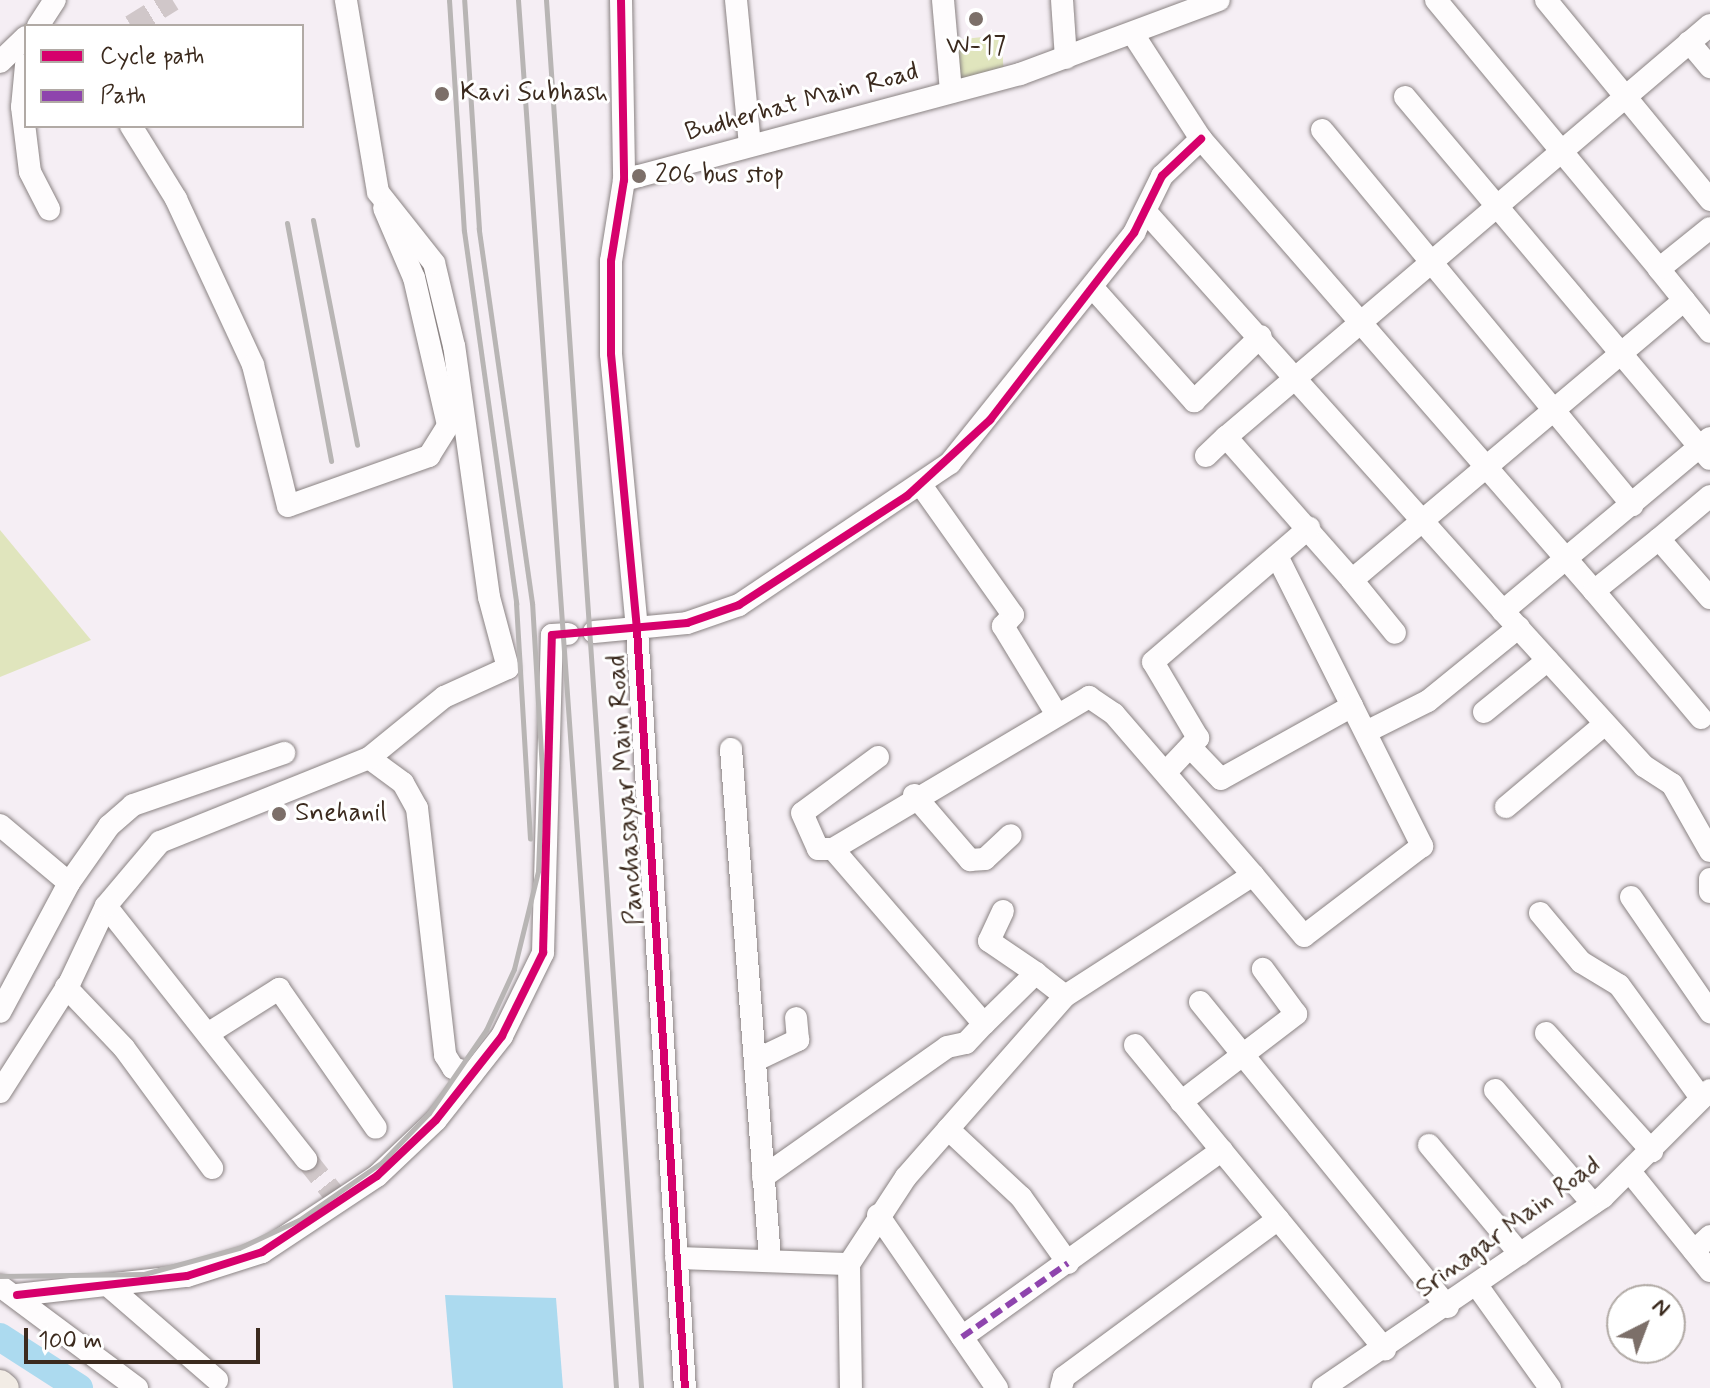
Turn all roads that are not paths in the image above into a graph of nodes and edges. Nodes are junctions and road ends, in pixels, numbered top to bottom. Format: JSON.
{"nodes":[{"id":1,"x":55,"y":0,"type":"edge"},
{"id":2,"x":346,"y":0,"type":"edge"},
{"id":3,"x":621,"y":0,"type":"edge"},
{"id":4,"x":736,"y":0,"type":"edge"},
{"id":5,"x":943,"y":0,"type":"edge"},
{"id":6,"x":1062,"y":0,"type":"edge"},
{"id":7,"x":1219,"y":0,"type":"edge"},
{"id":8,"x":1436,"y":0,"type":"edge"},
{"id":9,"x":1546,"y":0,"type":"edge"},
{"id":10,"x":1165,"y":10,"type":"edge"},
{"id":11,"x":39,"y":24,"type":"edge"},
{"id":12,"x":1710,"y":25,"type":"edge"},
{"id":13,"x":1133,"y":34,"type":"junction"},
{"id":14,"x":1689,"y":42,"type":"junction"},
{"id":15,"x":18,"y":54,"type":"edge"},
{"id":16,"x":1066,"y":58,"type":"junction"},
{"id":17,"x":1710,"y":67,"type":"edge"},
{"id":18,"x":951,"y":92,"type":"junction"},
{"id":19,"x":1405,"y":97,"type":"dead end"},
{"id":20,"x":1624,"y":97,"type":"junction"},
{"id":21,"x":24,"y":123,"type":"edge"},
{"id":22,"x":25,"y":128,"type":"edge"},
{"id":23,"x":132,"y":128,"type":"edge"},
{"id":24,"x":1322,"y":130,"type":"dead end"},
{"id":25,"x":1201,"y":139,"type":"junction"},
{"id":26,"x":750,"y":145,"type":"junction"},
{"id":27,"x":1562,"y":150,"type":"junction"},
{"id":28,"x":624,"y":180,"type":"junction"},
{"id":29,"x":378,"y":192,"type":"junction"},
{"id":30,"x":1710,"y":200,"type":"edge"},
{"id":31,"x":1496,"y":206,"type":"junction"},
{"id":32,"x":49,"y":209,"type":"dead end"},
{"id":33,"x":1146,"y":212,"type":"junction"},
{"id":34,"x":1710,"y":228,"type":"edge"},
{"id":35,"x":1431,"y":259,"type":"junction"},
{"id":36,"x":1659,"y":269,"type":"junction"},
{"id":37,"x":1093,"y":288,"type":"junction"},
{"id":38,"x":1684,"y":300,"type":"junction"},
{"id":39,"x":1364,"y":318,"type":"junction"},
{"id":40,"x":1710,"y":332,"type":"edge"},
{"id":41,"x":1261,"y":336,"type":"junction"},
{"id":42,"x":1621,"y":352,"type":"junction"},
{"id":43,"x":1296,"y":377,"type":"junction"},
{"id":44,"x":1552,"y":407,"type":"junction"},
{"id":45,"x":1226,"y":437,"type":"junction"},
{"id":46,"x":1707,"y":448,"type":"edge"},
{"id":47,"x":1206,"y":456,"type":"dead end"},
{"id":48,"x":1487,"y":463,"type":"junction"},
{"id":49,"x":921,"y":485,"type":"junction"},
{"id":50,"x":1710,"y":496,"type":"edge"},
{"id":51,"x":1632,"y":505,"type":"junction"},
{"id":52,"x":1422,"y":519,"type":"junction"},
{"id":53,"x":1309,"y":528,"type":"junction"},
{"id":54,"x":1659,"y":539,"type":"junction"},
{"id":55,"x":1277,"y":556,"type":"junction"},
{"id":56,"x":1567,"y":558,"type":"junction"},
{"id":57,"x":1352,"y":580,"type":"junction"},
{"id":58,"x":1594,"y":591,"type":"junction"},
{"id":59,"x":1710,"y":598,"type":"edge"},
{"id":60,"x":1511,"y":619,"type":"junction"},
{"id":61,"x":637,"y":630,"type":"junction"},
{"id":62,"x":594,"y":632,"type":"dead end"},
{"id":63,"x":1395,"y":633,"type":"dead end"},
{"id":64,"x":568,"y":634,"type":"dead end"},
{"id":65,"x":1548,"y":660,"type":"junction"},
{"id":66,"x":1352,"y":706,"type":"junction"},
{"id":67,"x":1484,"y":712,"type":"dead end"},
{"id":68,"x":1056,"y":713,"type":"junction"},
{"id":69,"x":1701,"y":718,"type":"dead end"},
{"id":70,"x":1605,"y":724,"type":"junction"},
{"id":71,"x":1366,"y":732,"type":"junction"},
{"id":72,"x":731,"y":749,"type":"dead end"},
{"id":73,"x":1193,"y":750,"type":"junction"},
{"id":74,"x":284,"y":753,"type":"dead end"},
{"id":75,"x":878,"y":757,"type":"dead end"},
{"id":76,"x":369,"y":758,"type":"junction"},
{"id":77,"x":1166,"y":772,"type":"junction"},
{"id":78,"x":914,"y":795,"type":"junction"},
{"id":79,"x":1506,"y":807,"type":"dead end"},
{"id":80,"x":0,"y":825,"type":"edge"},
{"id":81,"x":1011,"y":835,"type":"dead end"},
{"id":82,"x":833,"y":849,"type":"junction"},
{"id":83,"x":1710,"y":851,"type":"edge"},
{"id":84,"x":1253,"y":875,"type":"junction"},
{"id":85,"x":1710,"y":879,"type":"edge"},
{"id":86,"x":69,"y":883,"type":"junction"},
{"id":87,"x":1710,"y":892,"type":"edge"},
{"id":88,"x":1631,"y":897,"type":"dead end"},
{"id":89,"x":106,"y":906,"type":"junction"},
{"id":90,"x":1003,"y":911,"type":"dead end"},
{"id":91,"x":1540,"y":913,"type":"dead end"},
{"id":92,"x":1263,"y":969,"type":"dead end"},
{"id":93,"x":1036,"y":973,"type":"junction"},
{"id":94,"x":66,"y":987,"type":"junction"},
{"id":95,"x":1065,"y":996,"type":"junction"},
{"id":96,"x":1200,"y":1002,"type":"dead end"},
{"id":97,"x":0,"y":1012,"type":"edge"},
{"id":98,"x":1710,"y":1012,"type":"edge"},
{"id":99,"x":796,"y":1018,"type":"dead end"},
{"id":100,"x":984,"y":1024,"type":"junction"},
{"id":101,"x":209,"y":1033,"type":"junction"},
{"id":102,"x":1546,"y":1033,"type":"dead end"},
{"id":103,"x":1135,"y":1045,"type":"dead end"},
{"id":104,"x":756,"y":1060,"type":"junction"},
{"id":105,"x":1242,"y":1060,"type":"junction"},
{"id":106,"x":472,"y":1074,"type":"junction"},
{"id":107,"x":1495,"y":1090,"type":"dead end"},
{"id":108,"x":0,"y":1092,"type":"edge"},
{"id":109,"x":1705,"y":1094,"type":"edge"},
{"id":110,"x":1181,"y":1102,"type":"junction"},
{"id":111,"x":376,"y":1128,"type":"dead end"},
{"id":112,"x":948,"y":1129,"type":"junction"},
{"id":113,"x":1429,"y":1145,"type":"dead end"},
{"id":114,"x":1222,"y":1150,"type":"junction"},
{"id":115,"x":1652,"y":1151,"type":"junction"},
{"id":116,"x":306,"y":1159,"type":"tunnel mouth"},
{"id":117,"x":212,"y":1168,"type":"dead end"},
{"id":118,"x":1631,"y":1173,"type":"junction"},
{"id":119,"x":763,"y":1177,"type":"junction"},
{"id":120,"x":1593,"y":1204,"type":"junction"},
{"id":121,"x":878,"y":1215,"type":"junction"},
{"id":122,"x":1278,"y":1219,"type":"junction"},
{"id":123,"x":1702,"y":1244,"type":"edge"},
{"id":124,"x":1520,"y":1254,"type":"junction"},
{"id":125,"x":676,"y":1258,"type":"junction"},
{"id":126,"x":770,"y":1259,"type":"junction"},
{"id":127,"x":1068,"y":1263,"type":"junction"},
{"id":128,"x":849,"y":1264,"type":"junction"},
{"id":129,"x":1710,"y":1271,"type":"edge"},
{"id":130,"x":1478,"y":1287,"type":"junction"},
{"id":131,"x":112,"y":1289,"type":"junction"},
{"id":132,"x":8,"y":1290,"type":"edge"},
{"id":133,"x":1448,"y":1307,"type":"junction"},
{"id":134,"x":962,"y":1337,"type":"junction"},
{"id":135,"x":1385,"y":1349,"type":"junction"},
{"id":136,"x":217,"y":1380,"type":"dead end"},
{"id":137,"x":0,"y":1384,"type":"edge"},
{"id":138,"x":5,"y":1388,"type":"edge"},
{"id":139,"x":137,"y":1388,"type":"edge"},
{"id":140,"x":685,"y":1388,"type":"edge"},
{"id":141,"x":851,"y":1388,"type":"edge"},
{"id":142,"x":997,"y":1388,"type":"edge"},
{"id":143,"x":1061,"y":1388,"type":"edge"},
{"id":144,"x":1323,"y":1388,"type":"edge"},
{"id":145,"x":1550,"y":1388,"type":"edge"}],
"edges":[{"from":1,"to":11,"type":"street"},
{"from":2,"to":29,"type":"street"},
{"from":3,"to":28,"type":"street","name":"Panchasayar Main Road"},
{"from":4,"to":26,"type":"street"},
{"from":5,"to":18,"type":"street"},
{"from":6,"to":16,"type":"street"},
{"from":7,"to":10,"type":"street","name":"Budherhat Main Road"},
{"from":8,"to":27,"type":"street"},
{"from":9,"to":20,"type":"street"},
{"from":10,"to":13,"type":"street","name":"Budherhat Main Road"},
{"from":12,"to":14,"type":"street"},
{"from":13,"to":16,"type":"street","name":"Budherhat Main Road"},
{"from":13,"to":25,"type":"street"},
{"from":14,"to":17,"type":"street"},
{"from":14,"to":20,"type":"street"},
{"from":15,"to":21,"type":"street"},
{"from":16,"to":18,"type":"street","name":"Budherhat Main Road"},
{"from":18,"to":26,"type":"street","name":"Budherhat Main Road"},
{"from":19,"to":31,"type":"street"},
{"from":20,"to":27,"type":"street"},
{"from":20,"to":30,"type":"street"},
{"from":22,"to":32,"type":"street"},
{"from":23,"to":29,"type":"street"},
{"from":24,"to":35,"type":"street"},
{"from":25,"to":33,"type":"street"},
{"from":25,"to":39,"type":"street"},
{"from":26,"to":28,"type":"street","name":"Budherhat Main Road"},
{"from":27,"to":31,"type":"street"},
{"from":27,"to":36,"type":"street"},
{"from":28,"to":61,"type":"street","name":"Panchasayar Main Road"},
{"from":29,"to":76,"type":"street"},
{"from":31,"to":35,"type":"street"},
{"from":31,"to":42,"type":"street"},
{"from":33,"to":37,"type":"street"},
{"from":33,"to":41,"type":"street"},
{"from":34,"to":36,"type":"street"},
{"from":35,"to":39,"type":"street"},
{"from":35,"to":44,"type":"street"},
{"from":36,"to":38,"type":"street"},
{"from":37,"to":41,"type":"street"},
{"from":37,"to":49,"type":"street"},
{"from":38,"to":40,"type":"street"},
{"from":38,"to":42,"type":"street"},
{"from":39,"to":43,"type":"street"},
{"from":39,"to":48,"type":"street"},
{"from":41,"to":43,"type":"street"},
{"from":42,"to":44,"type":"street"},
{"from":42,"to":46,"type":"street"},
{"from":43,"to":45,"type":"street"},
{"from":43,"to":52,"type":"street"},
{"from":44,"to":48,"type":"street"},
{"from":44,"to":51,"type":"street"},
{"from":45,"to":47,"type":"street"},
{"from":45,"to":53,"type":"street"},
{"from":46,"to":51,"type":"street"},
{"from":48,"to":52,"type":"street"},
{"from":48,"to":56,"type":"street"},
{"from":49,"to":61,"type":"street"},
{"from":49,"to":68,"type":"street"},
{"from":50,"to":54,"type":"street"},
{"from":51,"to":56,"type":"street"},
{"from":52,"to":57,"type":"street"},
{"from":52,"to":60,"type":"street"},
{"from":53,"to":55,"type":"street"},
{"from":53,"to":57,"type":"street"},
{"from":54,"to":58,"type":"street"},
{"from":54,"to":59,"type":"street"},
{"from":55,"to":66,"type":"street"},
{"from":55,"to":73,"type":"street"},
{"from":56,"to":58,"type":"street"},
{"from":56,"to":60,"type":"street"},
{"from":57,"to":63,"type":"street"},
{"from":58,"to":69,"type":"street"},
{"from":60,"to":65,"type":"street"},
{"from":60,"to":71,"type":"street"},
{"from":61,"to":62,"type":"street"},
{"from":61,"to":125,"type":"street","name":"Panchasayar Main Road"},
{"from":64,"to":106,"type":"street"},
{"from":65,"to":67,"type":"street"},
{"from":65,"to":70,"type":"street"},
{"from":66,"to":71,"type":"street"},
{"from":66,"to":73,"type":"street"},
{"from":68,"to":77,"type":"street"},
{"from":68,"to":78,"type":"street"},
{"from":70,"to":79,"type":"street"},
{"from":70,"to":83,"type":"street"},
{"from":71,"to":84,"type":"street"},
{"from":72,"to":104,"type":"street"},
{"from":73,"to":77,"type":"street"},
{"from":74,"to":86,"type":"street"},
{"from":75,"to":82,"type":"street"},
{"from":76,"to":89,"type":"street"},
{"from":76,"to":106,"type":"street"},
{"from":77,"to":84,"type":"street"},
{"from":78,"to":81,"type":"street"},
{"from":78,"to":82,"type":"street"},
{"from":80,"to":86,"type":"street"},
{"from":82,"to":100,"type":"street"},
{"from":84,"to":95,"type":"street"},
{"from":85,"to":87,"type":"street"},
{"from":86,"to":97,"type":"street"},
{"from":88,"to":98,"type":"street"},
{"from":89,"to":94,"type":"street"},
{"from":89,"to":101,"type":"street"},
{"from":90,"to":93,"type":"street"},
{"from":91,"to":109,"type":"street"},
{"from":92,"to":105,"type":"street"},
{"from":93,"to":95,"type":"street"},
{"from":93,"to":100,"type":"street"},
{"from":94,"to":108,"type":"street"},
{"from":94,"to":117,"type":"street"},
{"from":95,"to":112,"type":"street"},
{"from":96,"to":105,"type":"street"},
{"from":99,"to":104,"type":"street"},
{"from":100,"to":119,"type":"street"},
{"from":101,"to":111,"type":"street"},
{"from":101,"to":116,"type":"street"},
{"from":102,"to":115,"type":"street"},
{"from":103,"to":110,"type":"street"},
{"from":104,"to":119,"type":"street"},
{"from":105,"to":110,"type":"street"},
{"from":105,"to":133,"type":"street"},
{"from":106,"to":131,"type":"street"},
{"from":107,"to":120,"type":"street"},
{"from":109,"to":115,"type":"street","name":"Srinagar Main Road"},
{"from":110,"to":114,"type":"street"},
{"from":112,"to":121,"type":"street"},
{"from":112,"to":127,"type":"street"},
{"from":113,"to":124,"type":"street"},
{"from":114,"to":122,"type":"street"},
{"from":114,"to":127,"type":"street"},
{"from":115,"to":118,"type":"street","name":"Srinagar Main Road"},
{"from":118,"to":120,"type":"street","name":"Srinagar Main Road"},
{"from":118,"to":123,"type":"street"},
{"from":119,"to":126,"type":"street"},
{"from":120,"to":124,"type":"street","name":"Srinagar Main Road"},
{"from":121,"to":128,"type":"street"},
{"from":121,"to":134,"type":"street"},
{"from":122,"to":135,"type":"street"},
{"from":122,"to":143,"type":"street"},
{"from":123,"to":129,"type":"street"},
{"from":124,"to":130,"type":"street","name":"Srinagar Main Road"},
{"from":125,"to":126,"type":"street"},
{"from":125,"to":140,"type":"street","name":"Panchasayar Main Road"},
{"from":126,"to":128,"type":"street"},
{"from":127,"to":134,"type":"street"},
{"from":128,"to":141,"type":"street"},
{"from":130,"to":133,"type":"street","name":"Srinagar Main Road"},
{"from":130,"to":145,"type":"street"},
{"from":131,"to":132,"type":"street"},
{"from":131,"to":136,"type":"street"},
{"from":132,"to":139,"type":"street"},
{"from":133,"to":135,"type":"street","name":"Srinagar Main Road"},
{"from":134,"to":142,"type":"street"},
{"from":135,"to":144,"type":"street","name":"Srinagar Main Road"},
{"from":137,"to":138,"type":"main road"}]}
